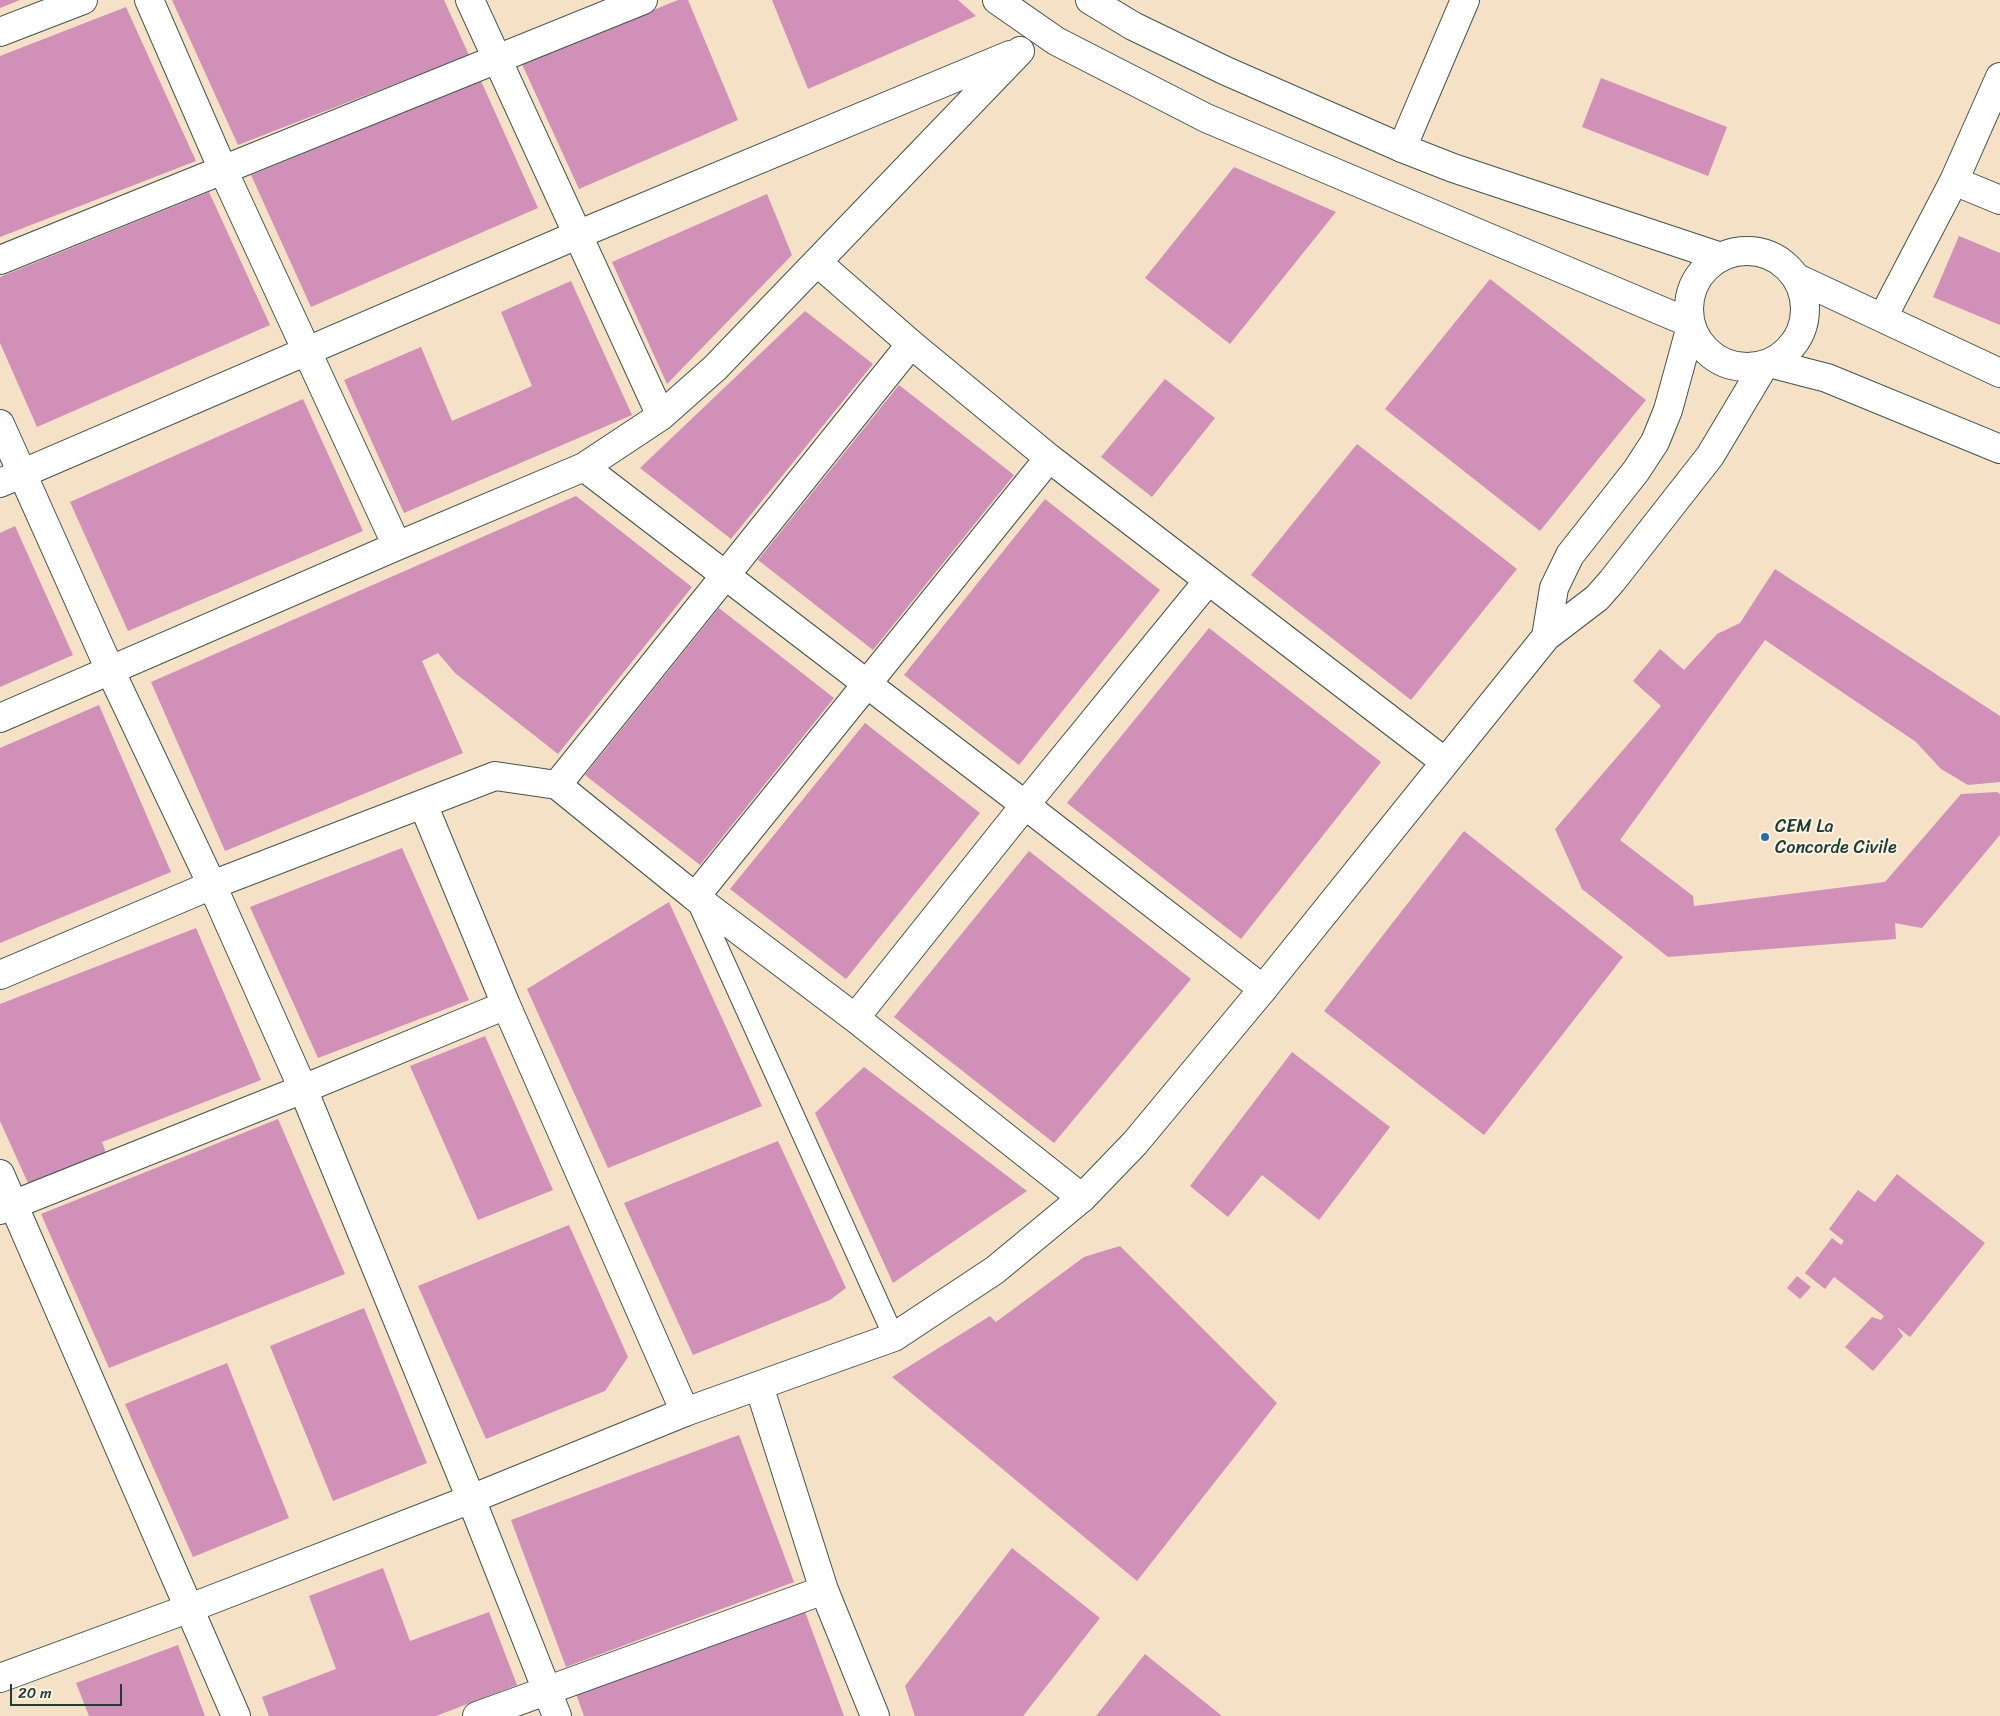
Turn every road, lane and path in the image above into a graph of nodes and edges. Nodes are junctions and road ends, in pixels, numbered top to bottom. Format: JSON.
{"nodes":[{"id":1,"x":83,"y":0,"type":"edge"},
{"id":2,"x":149,"y":0,"type":"edge"},
{"id":3,"x":470,"y":0,"type":"edge"},
{"id":4,"x":643,"y":0,"type":"edge"},
{"id":5,"x":997,"y":0,"type":"edge"},
{"id":6,"x":1090,"y":0,"type":"edge"},
{"id":7,"x":1465,"y":0,"type":"edge"},
{"id":8,"x":0,"y":32,"type":"edge"},
{"id":9,"x":1056,"y":41,"type":"junction"},
{"id":10,"x":1020,"y":51,"type":"junction"},
{"id":11,"x":495,"y":59,"type":"junction"},
{"id":12,"x":2000,"y":77,"type":"edge"},
{"id":13,"x":1402,"y":148,"type":"junction"},
{"id":14,"x":222,"y":170,"type":"junction"},
{"id":15,"x":1954,"y":181,"type":"junction"},
{"id":16,"x":2000,"y":200,"type":"edge"},
{"id":17,"x":577,"y":235,"type":"junction"},
{"id":18,"x":1721,"y":257,"type":"junction"},
{"id":19,"x":0,"y":260,"type":"edge"},
{"id":20,"x":817,"y":262,"type":"junction"},
{"id":21,"x":1797,"y":278,"type":"junction"},
{"id":22,"x":1884,"y":317,"type":"junction"},
{"id":23,"x":1691,"y":325,"type":"junction"},
{"id":24,"x":911,"y":344,"type":"junction"},
{"id":25,"x":307,"y":351,"type":"junction"},
{"id":26,"x":1767,"y":363,"type":"junction"},
{"id":27,"x":2000,"y":374,"type":"edge"},
{"id":28,"x":660,"y":416,"type":"junction"},
{"id":29,"x":0,"y":424,"type":"edge"},
{"id":30,"x":2000,"y":448,"type":"edge"},
{"id":31,"x":1049,"y":458,"type":"junction"},
{"id":32,"x":584,"y":467,"type":"junction"},
{"id":33,"x":11,"y":478,"type":"edge"},
{"id":34,"x":397,"y":546,"type":"junction"},
{"id":35,"x":725,"y":576,"type":"junction"},
{"id":36,"x":1208,"y":581,"type":"junction"},
{"id":37,"x":1546,"y":637,"type":"junction"},
{"id":38,"x":110,"y":670,"type":"junction"},
{"id":39,"x":867,"y":684,"type":"junction"},
{"id":40,"x":0,"y":718,"type":"edge"},
{"id":41,"x":1445,"y":762,"type":"junction"},
{"id":42,"x":556,"y":786,"type":"junction"},
{"id":43,"x":423,"y":804,"type":"junction"},
{"id":44,"x":1025,"y":805,"type":"junction"},
{"id":45,"x":212,"y":885,"type":"junction"},
{"id":46,"x":695,"y":897,"type":"junction"},
{"id":47,"x":0,"y":975,"type":"edge"},
{"id":48,"x":1263,"y":989,"type":"junction"},
{"id":49,"x":506,"y":1005,"type":"junction"},
{"id":50,"x":855,"y":1018,"type":"junction"},
{"id":51,"x":303,"y":1089,"type":"junction"},
{"id":52,"x":0,"y":1174,"type":"edge"},
{"id":53,"x":1082,"y":1198,"type":"junction"},
{"id":54,"x":7,"y":1207,"type":"edge"},
{"id":55,"x":894,"y":1337,"type":"junction"},
{"id":56,"x":759,"y":1386,"type":"junction"},
{"id":57,"x":685,"y":1412,"type":"junction"},
{"id":58,"x":471,"y":1499,"type":"junction"},
{"id":59,"x":824,"y":1590,"type":"junction"},
{"id":60,"x":190,"y":1608,"type":"junction"},
{"id":61,"x":0,"y":1678,"type":"edge"},
{"id":62,"x":547,"y":1689,"type":"junction"},
{"id":63,"x":236,"y":1716,"type":"edge"},
{"id":64,"x":476,"y":1716,"type":"edge"},
{"id":65,"x":557,"y":1716,"type":"edge"},
{"id":66,"x":875,"y":1716,"type":"edge"}],
"edges":[{"from":1,"to":8,"type":"street"},
{"from":2,"to":14,"type":"street"},
{"from":3,"to":11,"type":"street"},
{"from":4,"to":11,"type":"street"},
{"from":5,"to":9,"type":"street"},
{"from":6,"to":13,"type":"street"},
{"from":7,"to":13,"type":"street"},
{"from":9,"to":10,"type":"street"},
{"from":9,"to":23,"type":"street"},
{"from":10,"to":17,"type":"street"},
{"from":10,"to":20,"type":"street"},
{"from":11,"to":14,"type":"street"},
{"from":11,"to":17,"type":"street"},
{"from":12,"to":15,"type":"street"},
{"from":13,"to":18,"type":"street"},
{"from":14,"to":19,"type":"street"},
{"from":14,"to":25,"type":"street"},
{"from":15,"to":16,"type":"street"},
{"from":15,"to":22,"type":"street"},
{"from":17,"to":25,"type":"street"},
{"from":17,"to":28,"type":"street"},
{"from":18,"to":21,"type":"street"},
{"from":18,"to":23,"type":"street"},
{"from":20,"to":24,"type":"street"},
{"from":20,"to":28,"type":"street"},
{"from":21,"to":22,"type":"street"},
{"from":21,"to":26,"type":"street"},
{"from":22,"to":27,"type":"street"},
{"from":23,"to":26,"type":"street"},
{"from":23,"to":37,"type":"street"},
{"from":24,"to":31,"type":"street"},
{"from":24,"to":35,"type":"street"},
{"from":25,"to":33,"type":"street"},
{"from":25,"to":34,"type":"street"},
{"from":26,"to":30,"type":"street"},
{"from":26,"to":37,"type":"street"},
{"from":28,"to":32,"type":"street"},
{"from":29,"to":33,"type":"street"},
{"from":31,"to":36,"type":"street"},
{"from":31,"to":39,"type":"street"},
{"from":32,"to":34,"type":"street"},
{"from":32,"to":35,"type":"street"},
{"from":33,"to":38,"type":"street"},
{"from":34,"to":38,"type":"street"},
{"from":35,"to":39,"type":"street"},
{"from":35,"to":42,"type":"street"},
{"from":36,"to":41,"type":"street"},
{"from":36,"to":44,"type":"street"},
{"from":37,"to":41,"type":"street"},
{"from":38,"to":40,"type":"street"},
{"from":38,"to":45,"type":"street"},
{"from":39,"to":44,"type":"street"},
{"from":39,"to":46,"type":"street"},
{"from":41,"to":48,"type":"street"},
{"from":42,"to":43,"type":"street"},
{"from":42,"to":46,"type":"street"},
{"from":43,"to":45,"type":"street"},
{"from":43,"to":49,"type":"street"},
{"from":44,"to":48,"type":"street"},
{"from":44,"to":50,"type":"street"},
{"from":45,"to":47,"type":"street"},
{"from":45,"to":51,"type":"street"},
{"from":46,"to":50,"type":"street"},
{"from":46,"to":55,"type":"lane"},
{"from":48,"to":53,"type":"street"},
{"from":49,"to":51,"type":"street"},
{"from":49,"to":57,"type":"street"},
{"from":50,"to":53,"type":"street"},
{"from":51,"to":54,"type":"street"},
{"from":51,"to":58,"type":"street"},
{"from":52,"to":54,"type":"street"},
{"from":53,"to":55,"type":"street"},
{"from":54,"to":60,"type":"street"},
{"from":55,"to":56,"type":"street"},
{"from":56,"to":57,"type":"street"},
{"from":56,"to":59,"type":"street"},
{"from":57,"to":58,"type":"street"},
{"from":58,"to":60,"type":"street"},
{"from":58,"to":62,"type":"street"},
{"from":59,"to":62,"type":"street"},
{"from":59,"to":66,"type":"street"},
{"from":60,"to":61,"type":"street"},
{"from":60,"to":63,"type":"street"},
{"from":62,"to":64,"type":"street"},
{"from":62,"to":65,"type":"street"}]}
